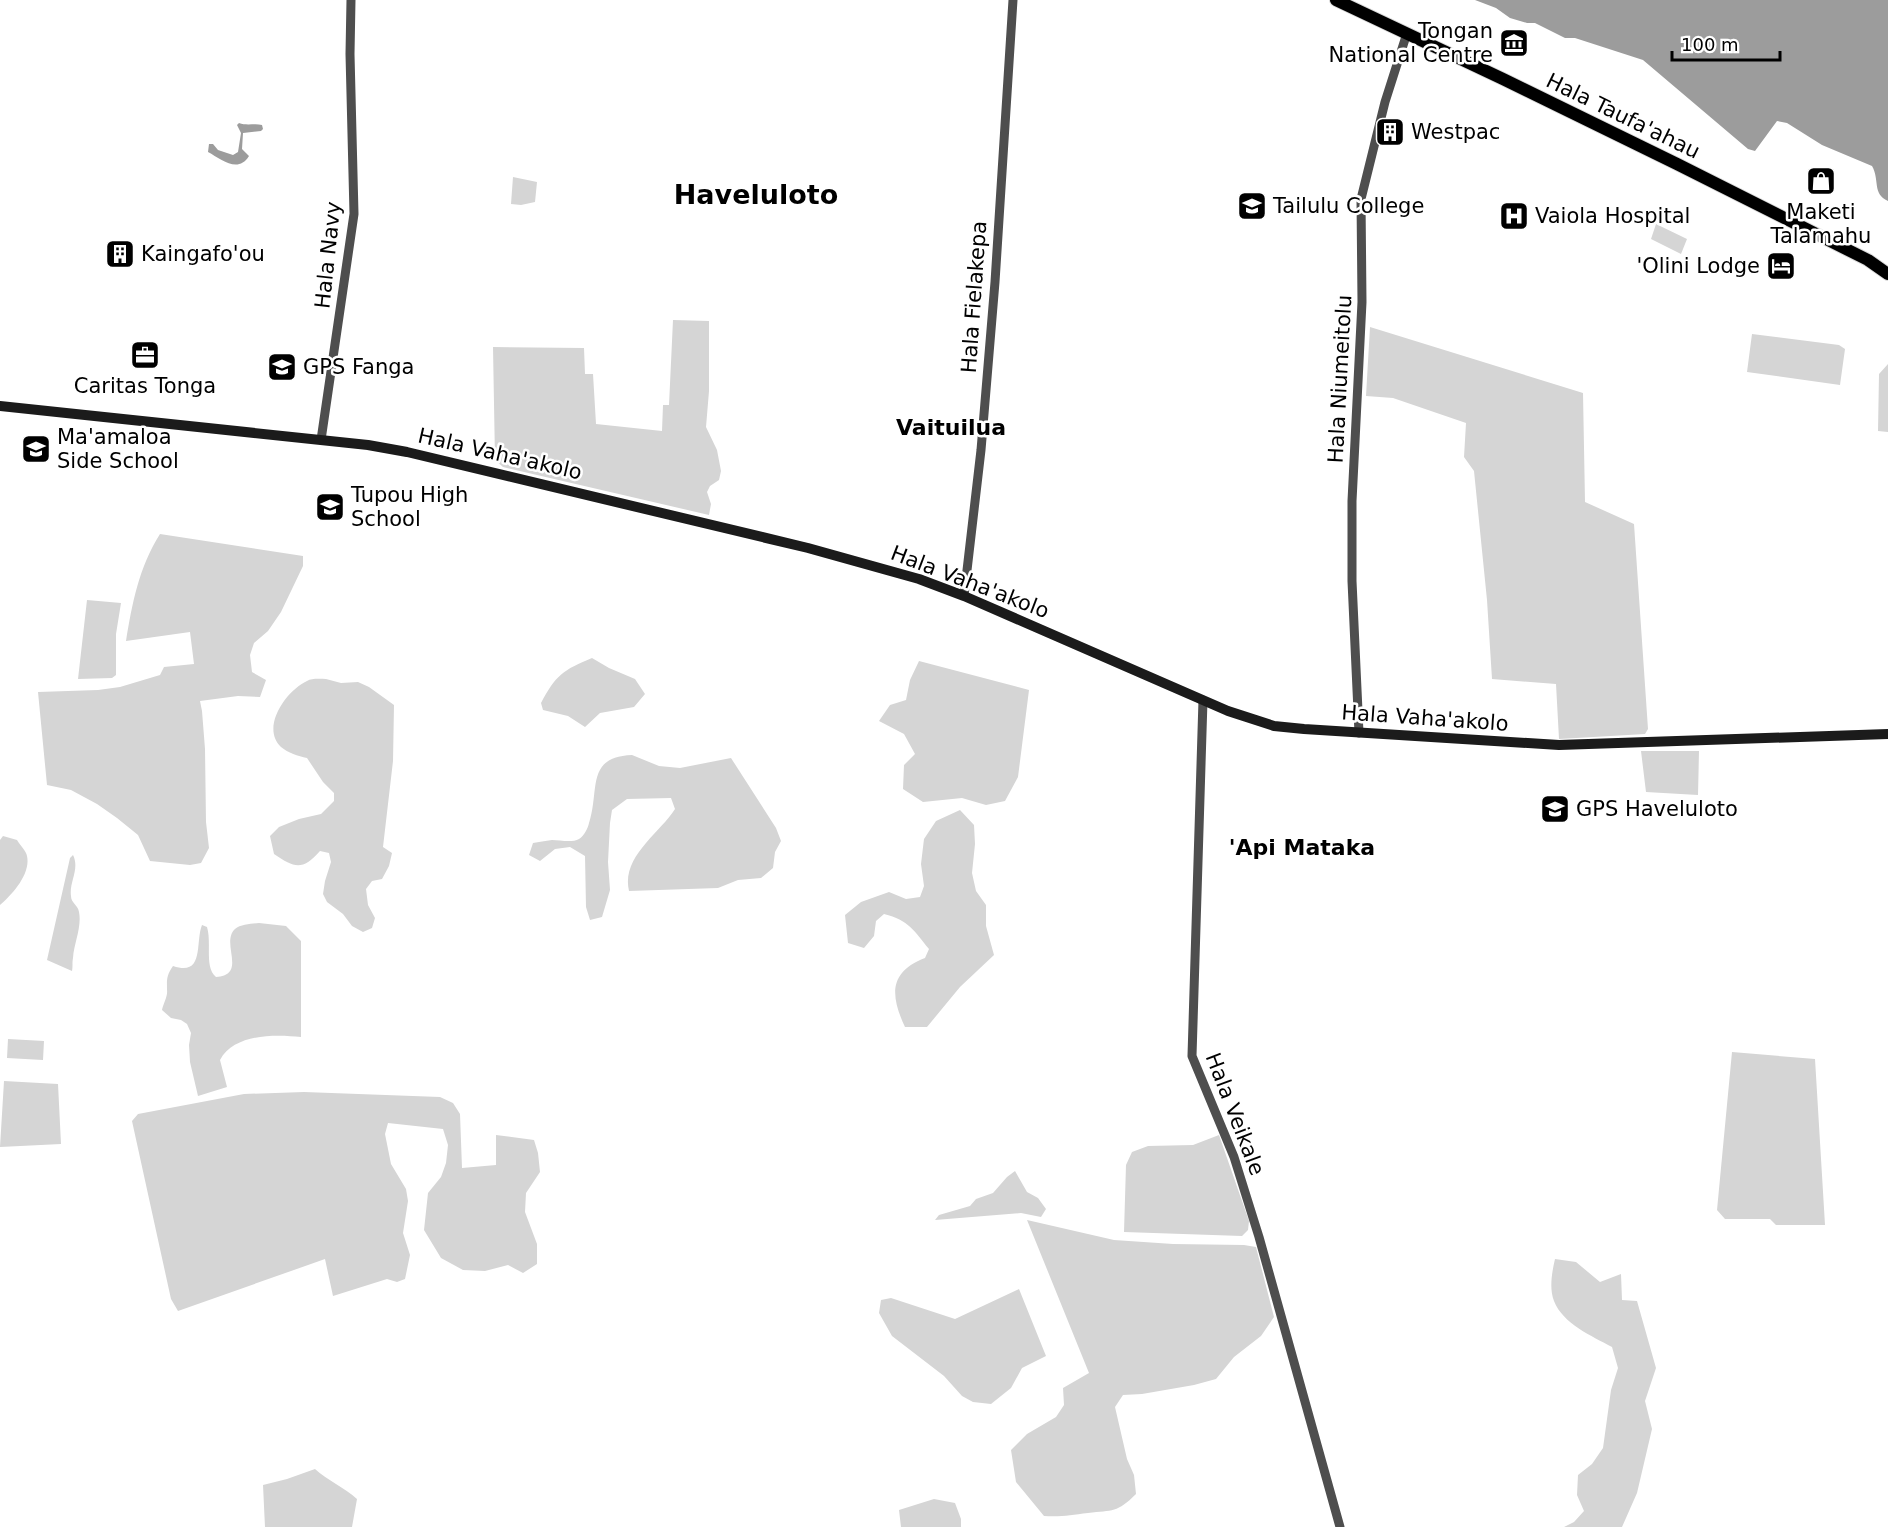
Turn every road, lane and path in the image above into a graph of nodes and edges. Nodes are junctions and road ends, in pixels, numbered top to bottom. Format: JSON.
{"nodes":[{"id":1,"x":351,"y":0,"type":"edge"},
{"id":2,"x":1013,"y":0,"type":"edge"},
{"id":3,"x":1336,"y":0,"type":"edge"},
{"id":4,"x":1407,"y":33,"type":"junction"},
{"id":5,"x":1888,"y":274,"type":"edge"},
{"id":6,"x":0,"y":406,"type":"edge"},
{"id":7,"x":321,"y":440,"type":"junction"},
{"id":8,"x":964,"y":596,"type":"junction"},
{"id":9,"x":1203,"y":700,"type":"junction"},
{"id":10,"x":1359,"y":733,"type":"junction"},
{"id":11,"x":1888,"y":734,"type":"edge"},
{"id":12,"x":1340,"y":1527,"type":"edge"}],
"edges":[{"from":1,"to":7,"type":"street","name":"Hala Navy"},
{"from":2,"to":8,"type":"street","name":"Hala Fielakepa"},
{"from":3,"to":4,"type":"main road","name":"Hala Taufa'ahau"},
{"from":4,"to":5,"type":"main road","name":"Hala Taufa'ahau"},
{"from":4,"to":10,"type":"street","name":"Hala Niumeitolu"},
{"from":6,"to":7,"type":"main road","name":"Hala Vaha'akolo"},
{"from":7,"to":8,"type":"main road","name":"Hala Vaha'akolo"},
{"from":8,"to":9,"type":"main road","name":"Hala Vaha'akolo"},
{"from":9,"to":10,"type":"main road","name":"Hala Vaha'akolo"},
{"from":9,"to":12,"type":"street","name":"Hala Veikale"},
{"from":10,"to":11,"type":"main road","name":"Hala Vaha'akolo"}]}
